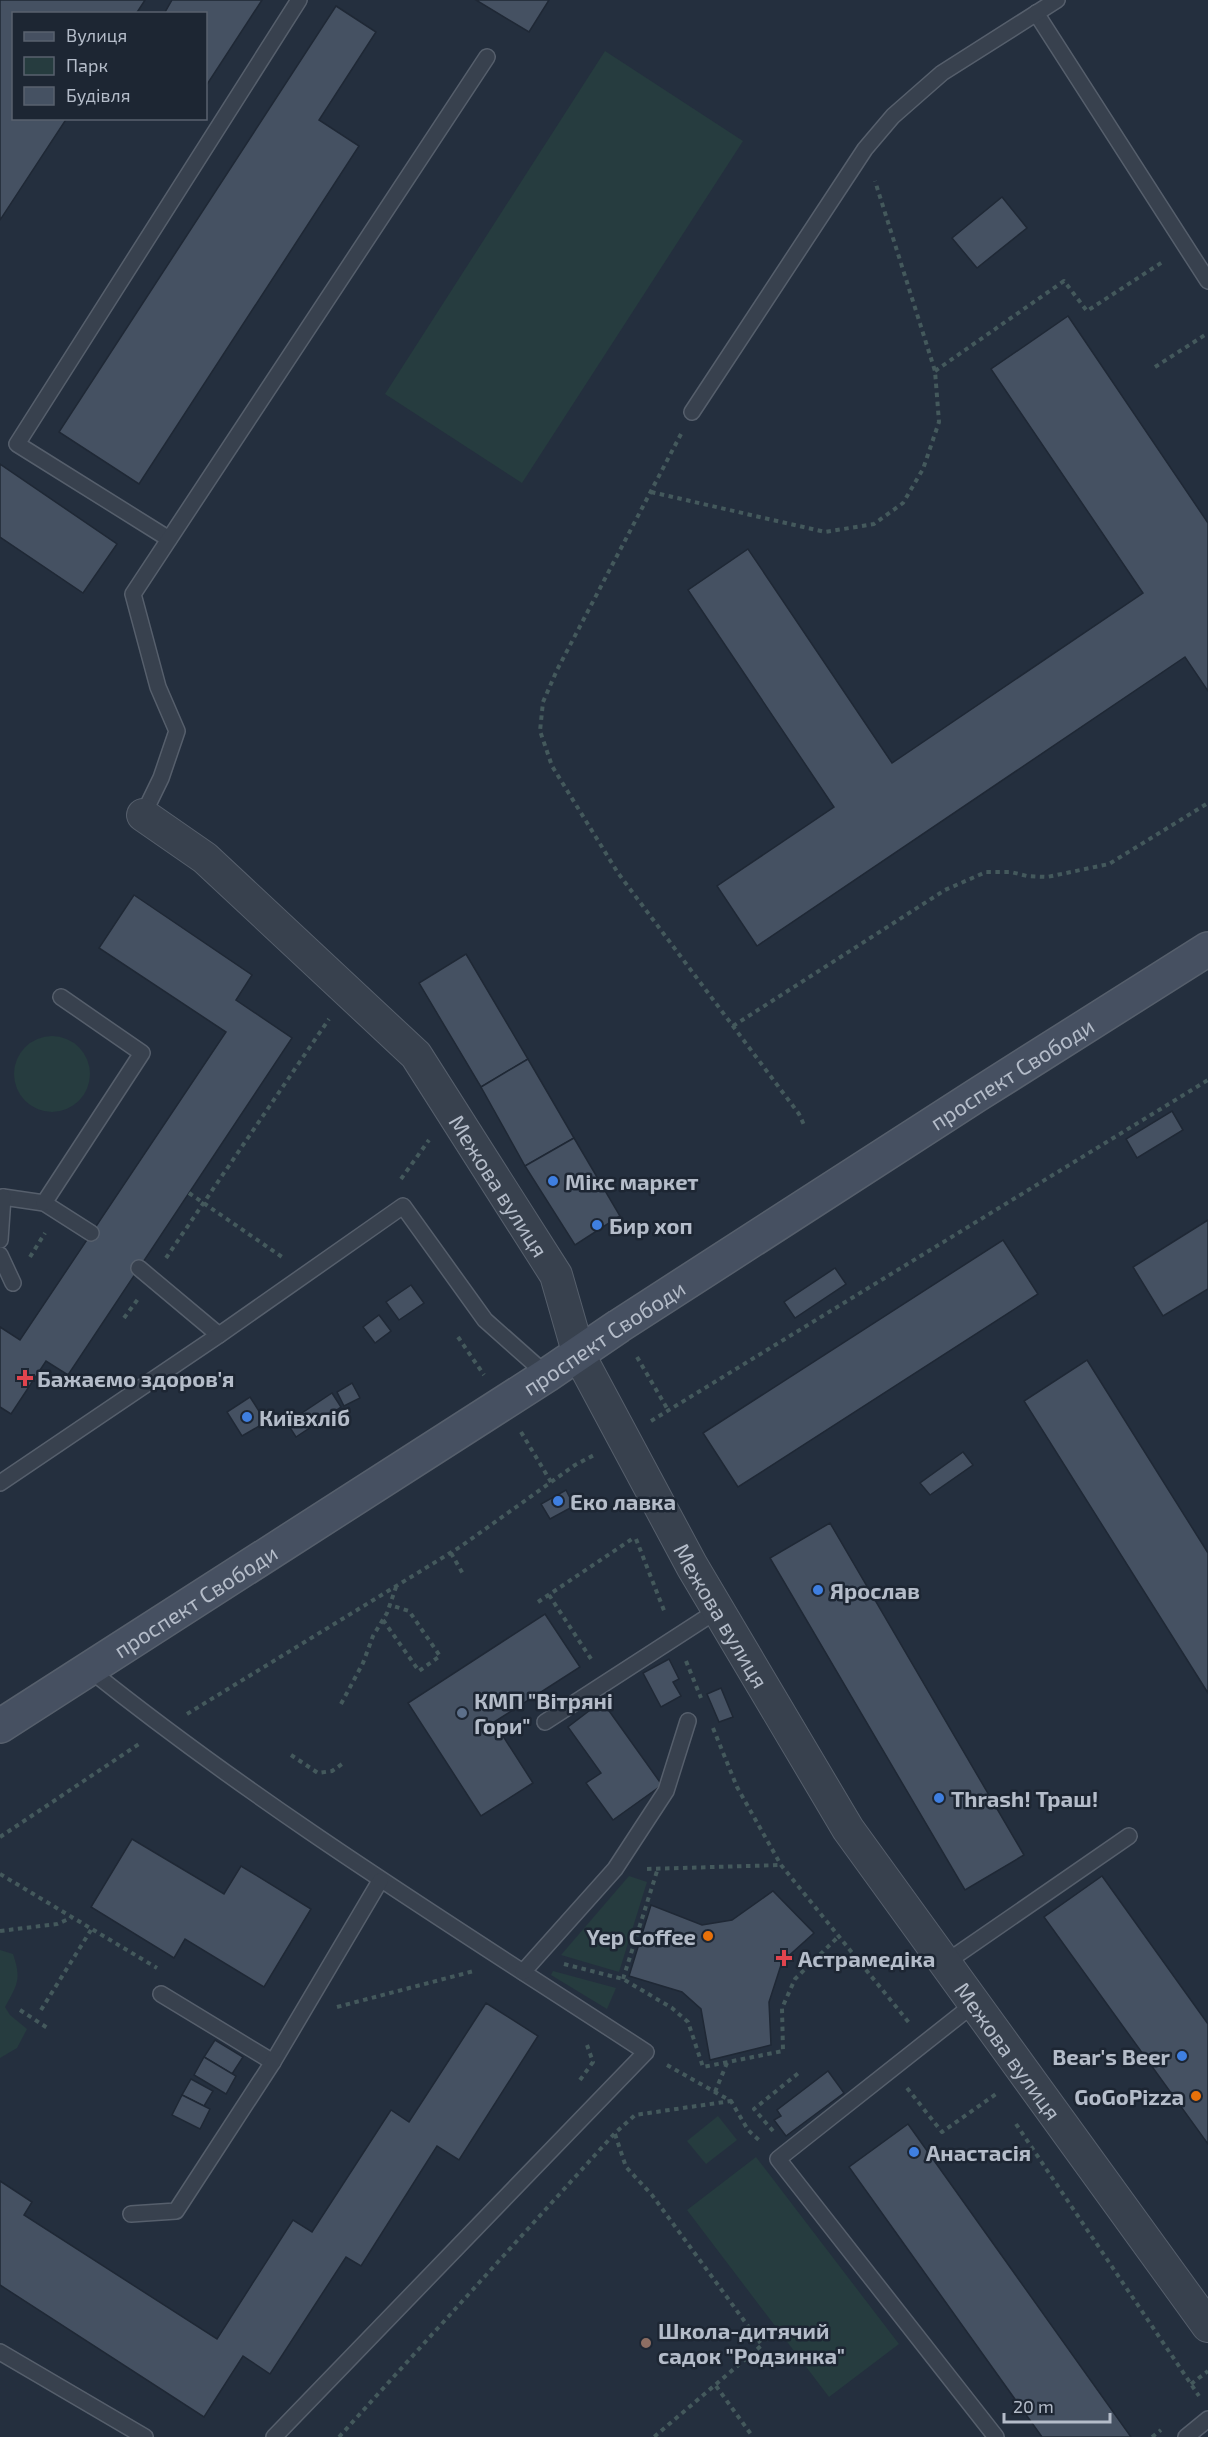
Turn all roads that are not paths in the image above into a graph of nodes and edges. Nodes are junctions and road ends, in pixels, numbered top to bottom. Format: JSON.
{"nodes":[{"id":1,"x":299,"y":0,"type":"edge"},
{"id":2,"x":1057,"y":0,"type":"edge"},
{"id":3,"x":1036,"y":13,"type":"junction"},
{"id":4,"x":487,"y":57,"type":"dead end"},
{"id":5,"x":1208,"y":281,"type":"edge"},
{"id":6,"x":692,"y":412,"type":"road end"},
{"id":7,"x":169,"y":540,"type":"junction"},
{"id":8,"x":143,"y":815,"type":"joint"},
{"id":9,"x":1208,"y":949,"type":"edge"},
{"id":10,"x":61,"y":997,"type":"dead end"},
{"id":11,"x":2,"y":1199,"type":"edge"},
{"id":12,"x":44,"y":1203,"type":"junction"},
{"id":13,"x":91,"y":1233,"type":"dead end"},
{"id":14,"x":0,"y":1240,"type":"edge"},
{"id":15,"x":0,"y":1256,"type":"edge"},
{"id":16,"x":139,"y":1268,"type":"dead end"},
{"id":17,"x":13,"y":1283,"type":"dead end"},
{"id":18,"x":219,"y":1335,"type":"junction"},
{"id":19,"x":579,"y":1355,"type":"junction"},
{"id":20,"x":547,"y":1376,"type":"junction"},
{"id":21,"x":0,"y":1483,"type":"edge"},
{"id":22,"x":718,"y":1610,"type":"junction"},
{"id":23,"x":90,"y":1670,"type":"junction"},
{"id":24,"x":688,"y":1720,"type":"dead end"},
{"id":25,"x":545,"y":1722,"type":"dead end"},
{"id":26,"x":0,"y":1726,"type":"edge"},
{"id":27,"x":1129,"y":1836,"type":"dead end"},
{"id":28,"x":380,"y":1881,"type":"junction"},
{"id":29,"x":945,"y":1963,"type":"junction"},
{"id":30,"x":523,"y":1972,"type":"junction"},
{"id":31,"x":161,"y":1994,"type":"dead end"},
{"id":32,"x":975,"y":2004,"type":"junction"},
{"id":33,"x":273,"y":2062,"type":"junction"},
{"id":34,"x":131,"y":2214,"type":"dead end"},
{"id":35,"x":1208,"y":2326,"type":"edge"},
{"id":36,"x":0,"y":2352,"type":"edge"},
{"id":37,"x":1208,"y":2419,"type":"edge"},
{"id":38,"x":145,"y":2437,"type":"edge"},
{"id":39,"x":274,"y":2437,"type":"edge"},
{"id":40,"x":996,"y":2437,"type":"edge"},
{"id":41,"x":1186,"y":2437,"type":"edge"}],
"edges":[{"from":1,"to":7,"type":"lane"},
{"from":2,"to":3,"type":"lane"},
{"from":3,"to":5,"type":"lane"},
{"from":3,"to":6,"type":"lane"},
{"from":4,"to":7,"type":"lane"},
{"from":7,"to":8,"type":"lane"},
{"from":8,"to":19,"type":"street","name":"Межова вулиця"},
{"from":9,"to":19,"type":"street","name":"проспект Свободи"},
{"from":10,"to":12,"type":"lane"},
{"from":11,"to":12,"type":"lane"},
{"from":11,"to":14,"type":"lane"},
{"from":12,"to":13,"type":"lane"},
{"from":15,"to":17,"type":"lane"},
{"from":16,"to":18,"type":"lane"},
{"from":18,"to":20,"type":"lane"},
{"from":18,"to":21,"type":"lane"},
{"from":19,"to":20,"type":"street","name":"проспект Свободи"},
{"from":19,"to":22,"type":"street","name":"Межова вулиця"},
{"from":20,"to":23,"type":"street","name":"проспект Свободи"},
{"from":22,"to":25,"type":"lane"},
{"from":22,"to":29,"type":"street","name":"Межова вулиця"},
{"from":23,"to":26,"type":"street","name":"проспект Свободи"},
{"from":23,"to":28,"type":"lane"},
{"from":24,"to":30,"type":"lane"},
{"from":27,"to":29,"type":"lane"},
{"from":28,"to":30,"type":"lane"},
{"from":28,"to":33,"type":"lane"},
{"from":29,"to":32,"type":"street","name":"Межова вулиця"},
{"from":30,"to":39,"type":"lane"},
{"from":31,"to":33,"type":"lane"},
{"from":32,"to":35,"type":"street","name":"Межова вулиця"},
{"from":32,"to":40,"type":"lane"},
{"from":33,"to":34,"type":"lane"},
{"from":36,"to":38,"type":"lane"},
{"from":37,"to":41,"type":"lane"}]}
